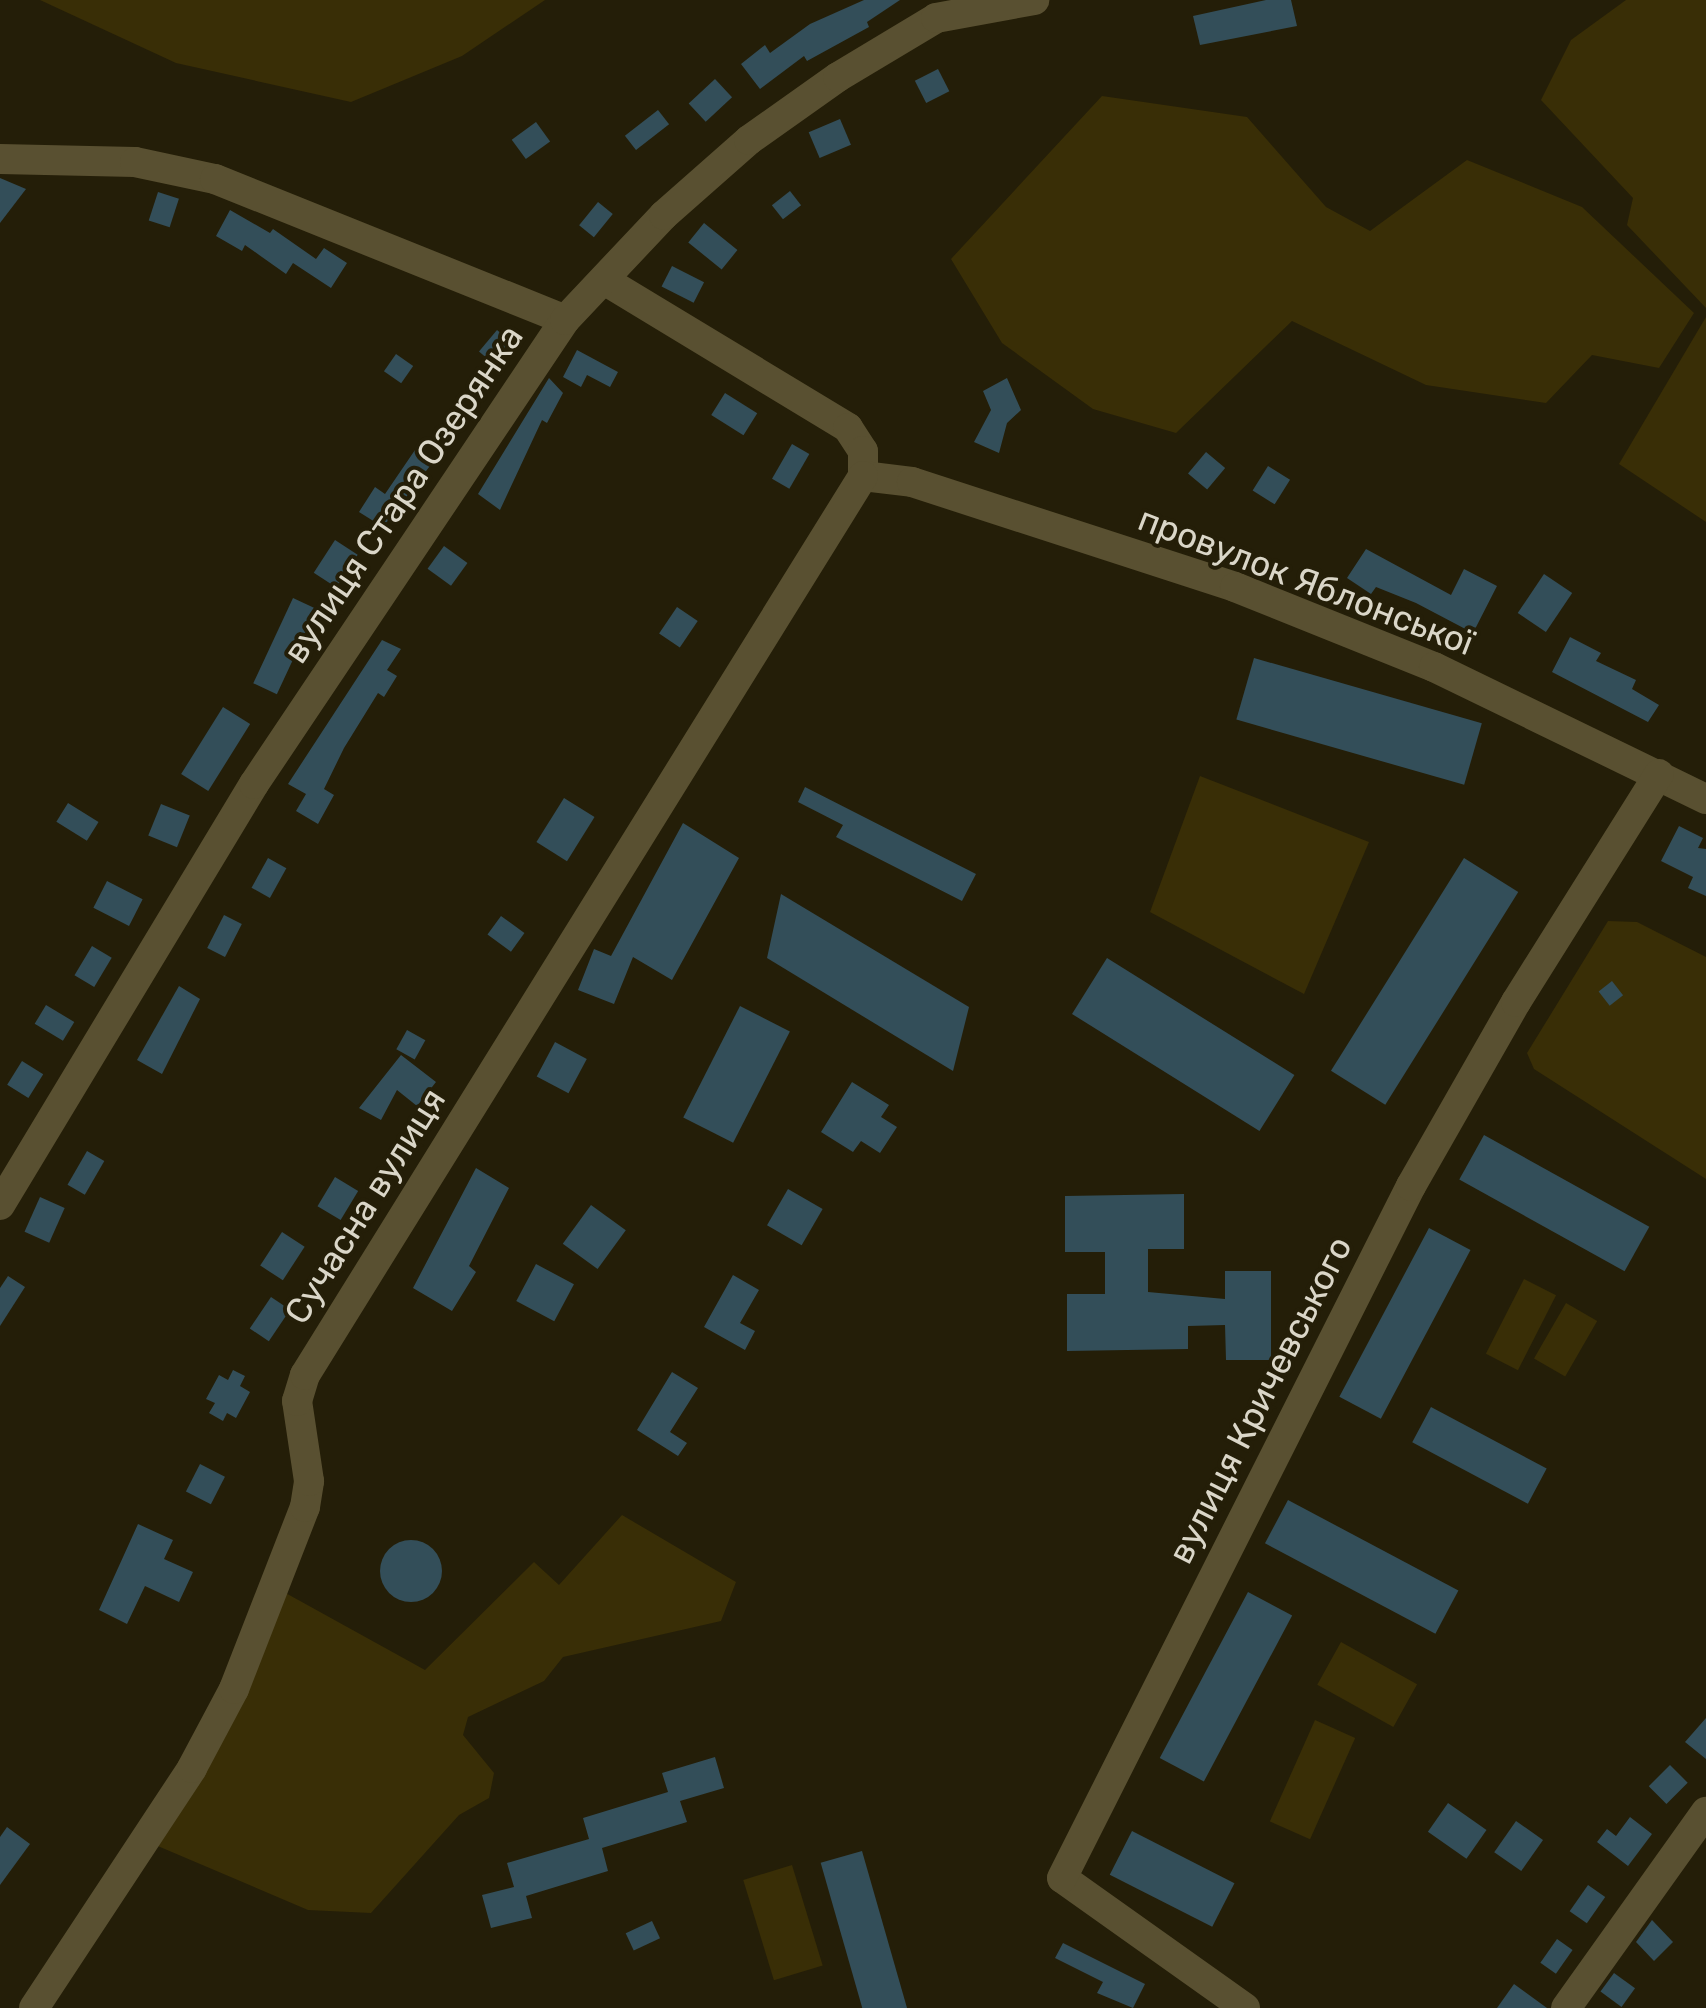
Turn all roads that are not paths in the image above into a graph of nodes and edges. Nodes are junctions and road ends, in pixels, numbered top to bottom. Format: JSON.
{"nodes":[{"id":1,"x":1034,"y":0,"type":"edge"},
{"id":2,"x":0,"y":159,"type":"edge"},
{"id":3,"x":604,"y":280,"type":"junction"},
{"id":4,"x":565,"y":320,"type":"junction"},
{"id":5,"x":863,"y":476,"type":"junction"},
{"id":6,"x":1660,"y":774,"type":"junction"},
{"id":7,"x":1706,"y":799,"type":"edge"},
{"id":8,"x":0,"y":1205,"type":"edge"},
{"id":9,"x":1706,"y":1812,"type":"edge"},
{"id":10,"x":34,"y":2008,"type":"edge"},
{"id":11,"x":1246,"y":2008,"type":"edge"},
{"id":12,"x":1566,"y":2008,"type":"edge"}],
"edges":[{"from":1,"to":3,"type":"street","name":"вулиця Стара Озерянка"},
{"from":2,"to":4,"type":"street"},
{"from":3,"to":4,"type":"street","name":"вулиця Стара Озерянка"},
{"from":3,"to":5,"type":"street"},
{"from":4,"to":8,"type":"street","name":"вулиця Стара Озерянка"},
{"from":5,"to":6,"type":"street","name":"провулок Яблонської"},
{"from":5,"to":10,"type":"street","name":"Сучасна вулиця"},
{"from":6,"to":7,"type":"street","name":"провулок Яблонської"},
{"from":6,"to":11,"type":"street","name":"вулиця Кричевського"},
{"from":9,"to":12,"type":"street"}]}
